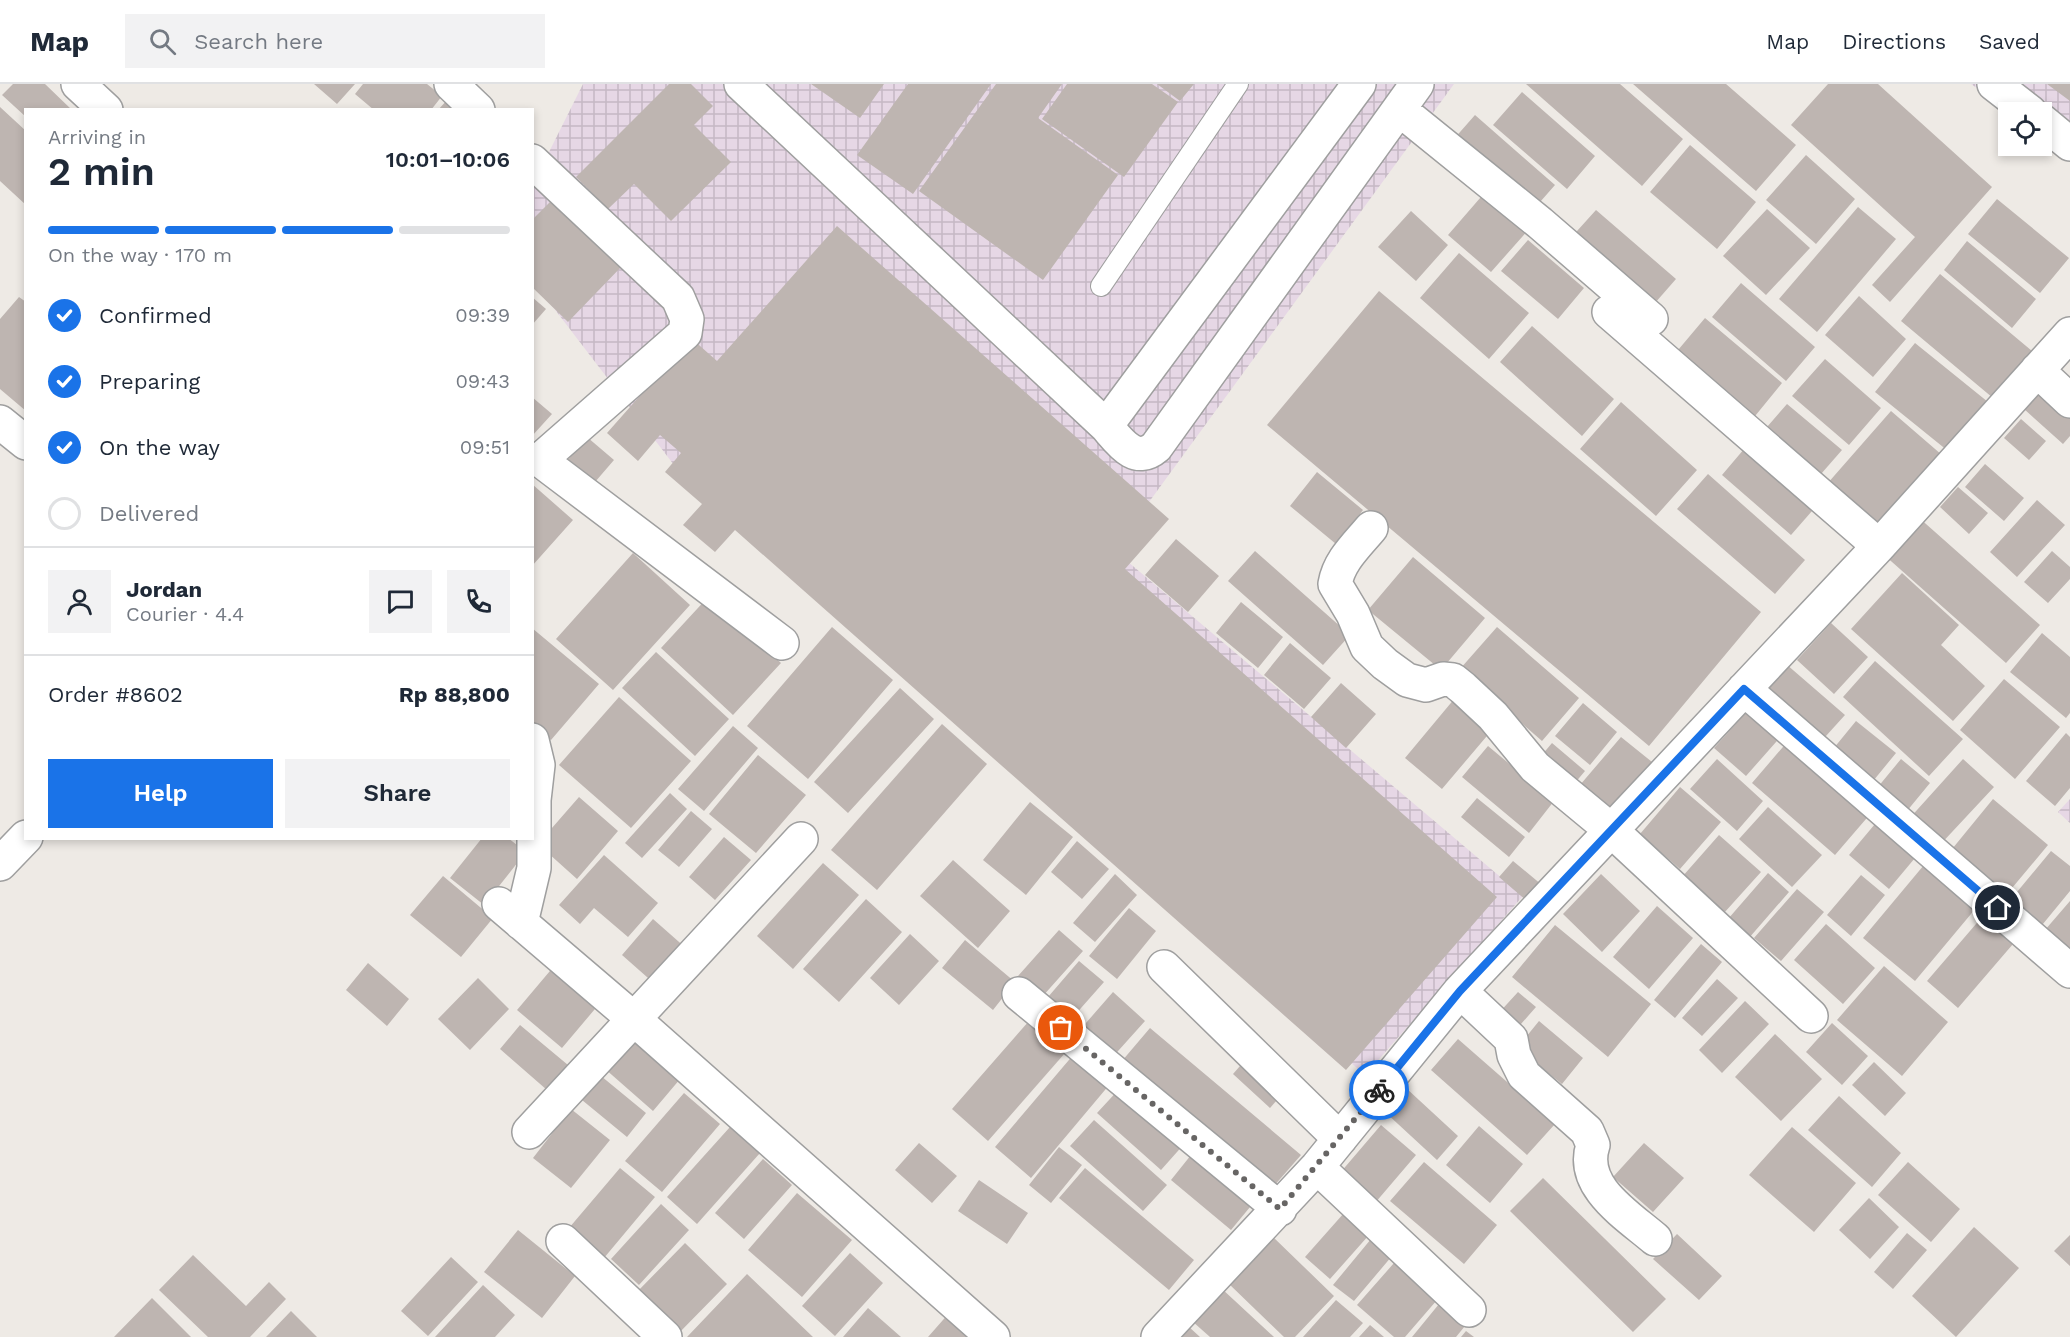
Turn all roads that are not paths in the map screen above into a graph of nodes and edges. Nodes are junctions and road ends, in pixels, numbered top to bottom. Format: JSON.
{"nodes":[{"id":1,"x":78,"y":84,"type":"edge"},
{"id":2,"x":451,"y":84,"type":"edge"},
{"id":3,"x":741,"y":84,"type":"edge"},
{"id":4,"x":1238,"y":84,"type":"edge"},
{"id":5,"x":1994,"y":84,"type":"edge"},
{"id":6,"x":1357,"y":87,"type":"edge"},
{"id":7,"x":2017,"y":102,"type":"edge"},
{"id":8,"x":1403,"y":104,"type":"edge"},
{"id":9,"x":104,"y":108,"type":"edge"},
{"id":10,"x":476,"y":108,"type":"edge"},
{"id":11,"x":2052,"y":129,"type":"edge"},
{"id":12,"x":2070,"y":144,"type":"edge"},
{"id":13,"x":534,"y":163,"type":"edge"},
{"id":14,"x":1101,"y":286,"type":"dead end"},
{"id":15,"x":1610,"y":312,"type":"dead end"},
{"id":16,"x":2070,"y":333,"type":"edge"},
{"id":17,"x":1668,"y":334,"type":"dead end"},
{"id":18,"x":2037,"y":370,"type":"junction"},
{"id":19,"x":2070,"y":401,"type":"edge"},
{"id":20,"x":0,"y":422,"type":"edge"},
{"id":21,"x":1106,"y":426,"type":"junction"},
{"id":22,"x":24,"y":441,"type":"edge"},
{"id":23,"x":536,"y":460,"type":"edge"},
{"id":24,"x":1371,"y":528,"type":"dead end"},
{"id":25,"x":1879,"y":546,"type":"junction"},
{"id":26,"x":782,"y":643,"type":"dead end"},
{"id":27,"x":1744,"y":689,"type":"junction"},
{"id":28,"x":534,"y":748,"type":"edge"},
{"id":29,"x":534,"y":800,"type":"edge"},
{"id":30,"x":534,"y":800,"type":"edge"},
{"id":31,"x":1611,"y":830,"type":"junction"},
{"id":32,"x":24,"y":839,"type":"edge"},
{"id":33,"x":801,"y":839,"type":"dead end"},
{"id":34,"x":534,"y":840,"type":"edge"},
{"id":35,"x":534,"y":840,"type":"edge"},
{"id":36,"x":0,"y":864,"type":"edge"},
{"id":37,"x":1164,"y":968,"type":"dead end"},
{"id":38,"x":2070,"y":971,"type":"edge"},
{"id":39,"x":1460,"y":991,"type":"junction"},
{"id":40,"x":1020,"y":994,"type":"dead end"},
{"id":41,"x":1811,"y":1016,"type":"dead end"},
{"id":42,"x":635,"y":1020,"type":"junction"},
{"id":43,"x":529,"y":1132,"type":"dead end"},
{"id":44,"x":1340,"y":1139,"type":"junction"},
{"id":45,"x":1317,"y":1167,"type":"junction"},
{"id":46,"x":1280,"y":1209,"type":"junction"},
{"id":47,"x":1655,"y":1239,"type":"dead end"},
{"id":48,"x":563,"y":1241,"type":"dead end"},
{"id":49,"x":1469,"y":1310,"type":"dead end"},
{"id":50,"x":665,"y":1337,"type":"edge"},
{"id":51,"x":993,"y":1337,"type":"edge"},
{"id":52,"x":1158,"y":1337,"type":"edge"}],
"edges":[{"from":1,"to":9,"type":"street"},
{"from":2,"to":10,"type":"street"},
{"from":3,"to":21,"type":"street"},
{"from":4,"to":14,"type":"lane"},
{"from":5,"to":7,"type":"street"},
{"from":6,"to":8,"type":"street"},
{"from":6,"to":21,"type":"street"},
{"from":8,"to":17,"type":"street"},
{"from":8,"to":21,"type":"street"},
{"from":11,"to":12,"type":"street"},
{"from":13,"to":23,"type":"street"},
{"from":15,"to":25,"type":"street"},
{"from":16,"to":18,"type":"street"},
{"from":18,"to":19,"type":"street"},
{"from":18,"to":25,"type":"street"},
{"from":20,"to":22,"type":"street"},
{"from":23,"to":26,"type":"street"},
{"from":24,"to":31,"type":"street"},
{"from":25,"to":27,"type":"street"},
{"from":27,"to":31,"type":"street"},
{"from":27,"to":38,"type":"street"},
{"from":28,"to":29,"type":"street"},
{"from":30,"to":34,"type":"street"},
{"from":31,"to":39,"type":"street"},
{"from":31,"to":41,"type":"street"},
{"from":32,"to":36,"type":"street"},
{"from":33,"to":42,"type":"street"},
{"from":35,"to":42,"type":"street"},
{"from":37,"to":44,"type":"street"},
{"from":39,"to":44,"type":"street"},
{"from":39,"to":47,"type":"street"},
{"from":40,"to":46,"type":"street"},
{"from":42,"to":43,"type":"street"},
{"from":42,"to":51,"type":"street"},
{"from":44,"to":45,"type":"street"},
{"from":45,"to":46,"type":"street"},
{"from":45,"to":49,"type":"street"},
{"from":46,"to":52,"type":"street"},
{"from":48,"to":50,"type":"street"}]}
